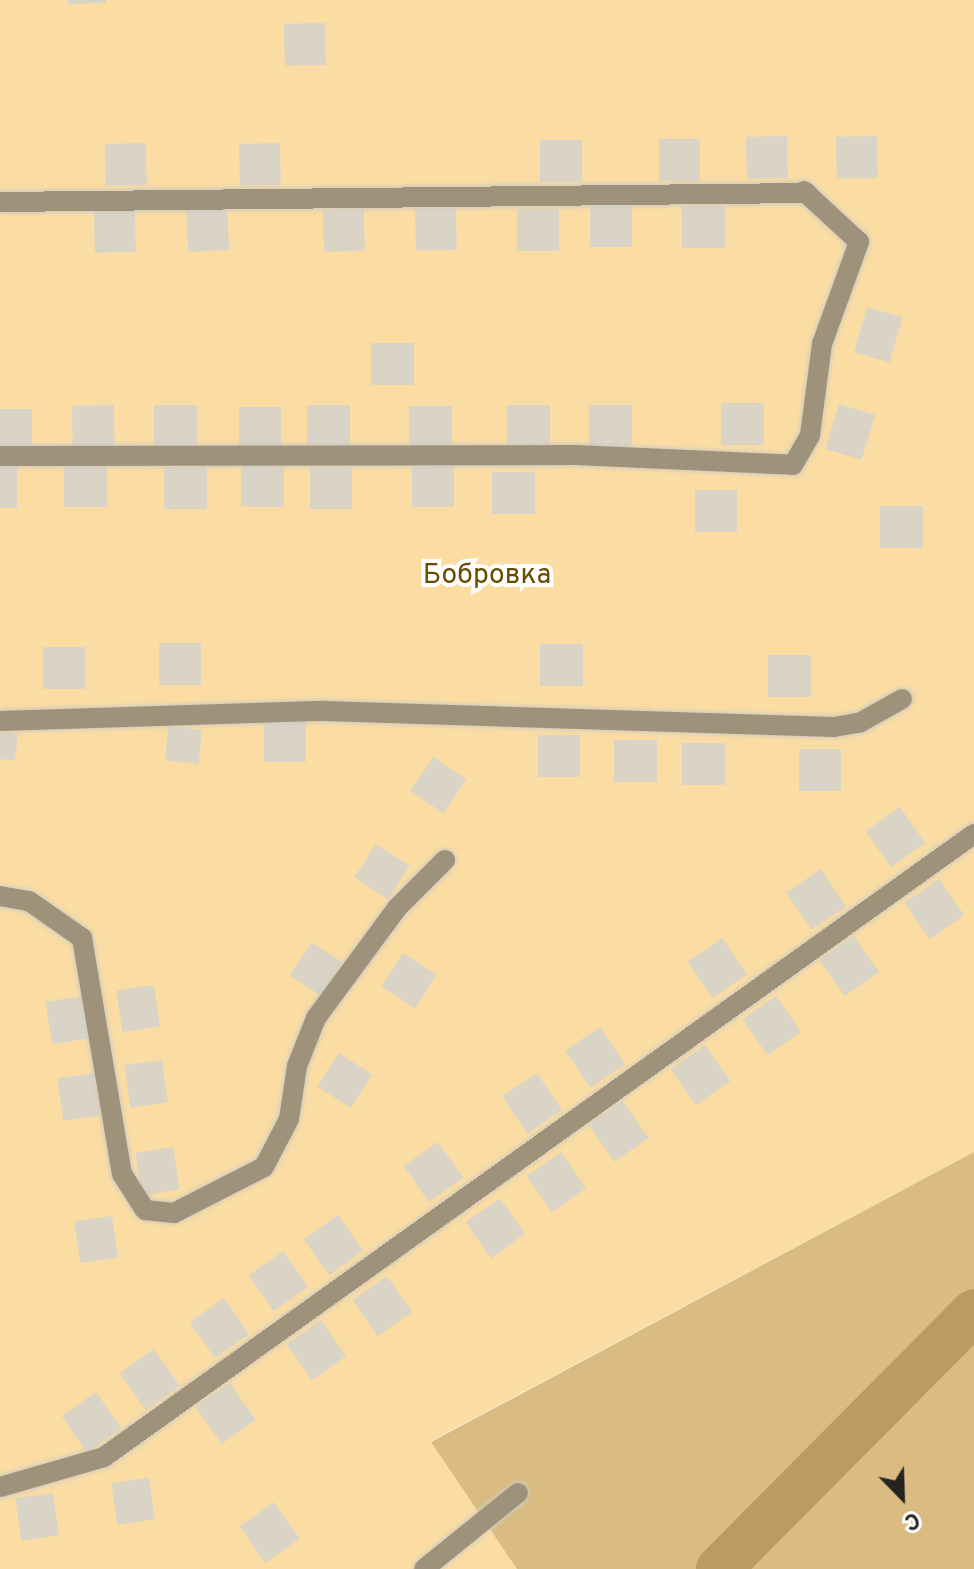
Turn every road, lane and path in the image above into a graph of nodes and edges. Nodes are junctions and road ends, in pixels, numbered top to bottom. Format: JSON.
{"nodes":[{"id":1,"x":0,"y":202,"type":"edge"},
{"id":2,"x":0,"y":456,"type":"edge"},
{"id":3,"x":902,"y":699,"type":"dead end"},
{"id":4,"x":0,"y":721,"type":"edge"},
{"id":5,"x":974,"y":834,"type":"edge"},
{"id":6,"x":445,"y":860,"type":"dead end"},
{"id":7,"x":0,"y":896,"type":"edge"},
{"id":8,"x":0,"y":1487,"type":"edge"},
{"id":9,"x":518,"y":1493,"type":"dead end"},
{"id":10,"x":424,"y":1569,"type":"edge"}],
"edges":[{"from":1,"to":2,"type":"street"},
{"from":3,"to":4,"type":"street"},
{"from":5,"to":8,"type":"street"},
{"from":6,"to":7,"type":"street"},
{"from":9,"to":10,"type":"street"}]}
